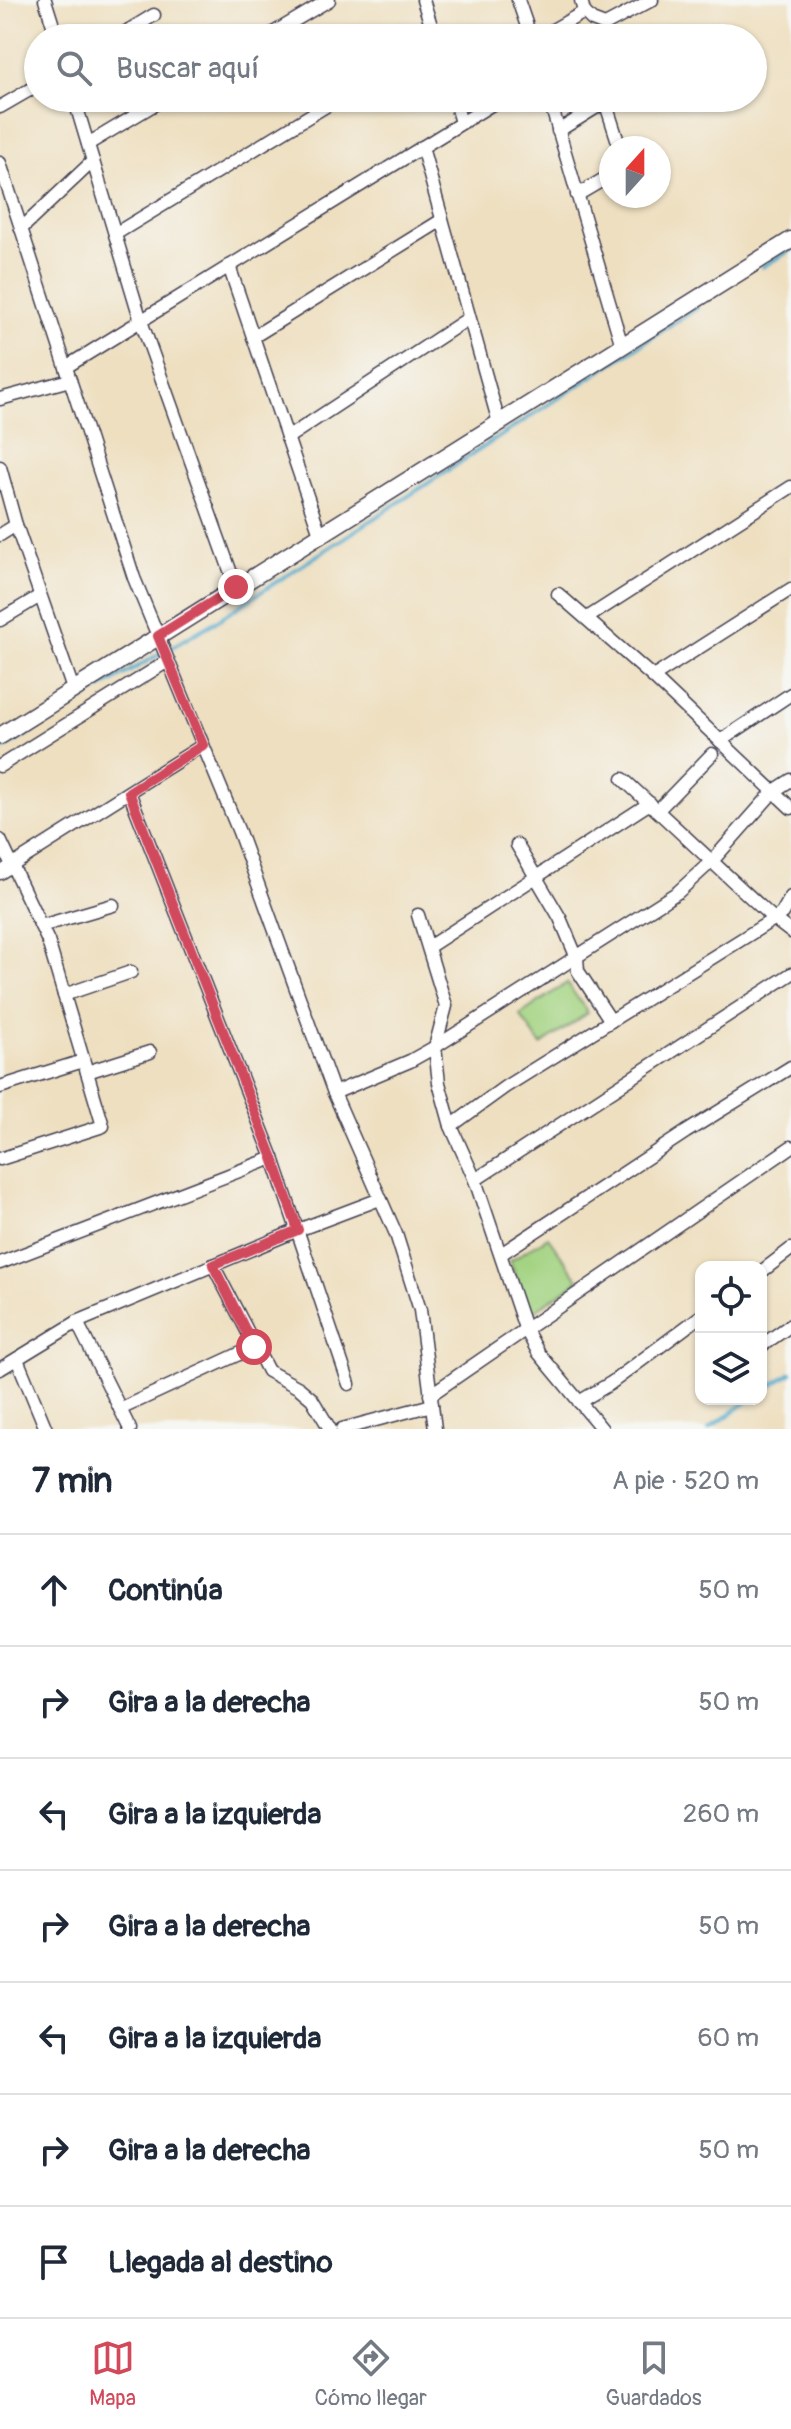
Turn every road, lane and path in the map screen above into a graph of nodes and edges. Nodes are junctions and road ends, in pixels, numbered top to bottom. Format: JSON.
{"nodes":[{"id":1,"x":45,"y":0,"type":"edge"},
{"id":2,"x":329,"y":0,"type":"edge"},
{"id":3,"x":423,"y":0,"type":"edge"},
{"id":4,"x":518,"y":0,"type":"edge"},
{"id":5,"x":652,"y":0,"type":"edge"},
{"id":6,"x":582,"y":6,"type":"edge"},
{"id":7,"x":154,"y":15,"type":"dead end"},
{"id":8,"x":53,"y":24,"type":"edge"},
{"id":9,"x":139,"y":24,"type":"edge"},
{"id":10,"x":289,"y":24,"type":"edge"},
{"id":11,"x":431,"y":24,"type":"edge"},
{"id":12,"x":526,"y":24,"type":"edge"},
{"id":13,"x":558,"y":24,"type":"edge"},
{"id":14,"x":602,"y":24,"type":"edge"},
{"id":15,"x":607,"y":24,"type":"edge"},
{"id":16,"x":24,"y":93,"type":"edge"},
{"id":17,"x":0,"y":107,"type":"edge"},
{"id":18,"x":78,"y":112,"type":"edge"},
{"id":19,"x":142,"y":112,"type":"edge"},
{"id":20,"x":316,"y":112,"type":"edge"},
{"id":21,"x":458,"y":112,"type":"edge"},
{"id":22,"x":479,"y":112,"type":"edge"},
{"id":23,"x":553,"y":112,"type":"edge"},
{"id":24,"x":587,"y":112,"type":"edge"},
{"id":25,"x":609,"y":112,"type":"edge"},
{"id":26,"x":461,"y":123,"type":"junction"},
{"id":27,"x":558,"y":131,"type":"junction"},
{"id":28,"x":616,"y":136,"type":"edge"},
{"id":29,"x":88,"y":144,"type":"junction"},
{"id":30,"x":422,"y":147,"type":"junction"},
{"id":31,"x":93,"y":161,"type":"junction"},
{"id":32,"x":0,"y":163,"type":"edge"},
{"id":33,"x":599,"y":182,"type":"edge"},
{"id":34,"x":577,"y":195,"type":"junction"},
{"id":35,"x":442,"y":220,"type":"junction"},
{"id":36,"x":21,"y":229,"type":"junction"},
{"id":37,"x":115,"y":234,"type":"junction"},
{"id":38,"x":791,"y":240,"type":"edge"},
{"id":39,"x":229,"y":266,"type":"junction"},
{"id":40,"x":469,"y":318,"type":"junction"},
{"id":41,"x":141,"y":321,"type":"junction"},
{"id":42,"x":253,"y":337,"type":"junction"},
{"id":43,"x":622,"y":346,"type":"junction"},
{"id":44,"x":68,"y":374,"type":"junction"},
{"id":45,"x":0,"y":399,"type":"edge"},
{"id":46,"x":499,"y":423,"type":"junction"},
{"id":47,"x":287,"y":438,"type":"junction"},
{"id":48,"x":0,"y":467,"type":"edge"},
{"id":49,"x":791,"y":487,"type":"edge"},
{"id":50,"x":16,"y":525,"type":"junction"},
{"id":51,"x":320,"y":534,"type":"junction"},
{"id":52,"x":0,"y":535,"type":"edge"},
{"id":53,"x":236,"y":587,"type":"junction"},
{"id":54,"x":791,"y":589,"type":"edge"},
{"id":55,"x":558,"y":594,"type":"dead end"},
{"id":56,"x":40,"y":596,"type":"junction"},
{"id":57,"x":587,"y":618,"type":"junction"},
{"id":58,"x":0,"y":620,"type":"edge"},
{"id":59,"x":158,"y":636,"type":"junction"},
{"id":60,"x":168,"y":661,"type":"junction"},
{"id":61,"x":653,"y":677,"type":"junction"},
{"id":62,"x":73,"y":689,"type":"junction"},
{"id":63,"x":791,"y":694,"type":"edge"},
{"id":64,"x":0,"y":736,"type":"edge"},
{"id":65,"x":720,"y":741,"type":"junction"},
{"id":66,"x":203,"y":745,"type":"junction"},
{"id":67,"x":712,"y":754,"type":"dead end"},
{"id":68,"x":0,"y":766,"type":"edge"},
{"id":69,"x":623,"y":779,"type":"dead end"},
{"id":70,"x":791,"y":780,"type":"edge"},
{"id":71,"x":774,"y":791,"type":"junction"},
{"id":72,"x":129,"y":792,"type":"junction"},
{"id":73,"x":654,"y":806,"type":"junction"},
{"id":74,"x":791,"y":808,"type":"edge"},
{"id":75,"x":0,"y":840,"type":"edge"},
{"id":76,"x":517,"y":845,"type":"dead end"},
{"id":77,"x":713,"y":860,"type":"junction"},
{"id":78,"x":13,"y":864,"type":"junction"},
{"id":79,"x":0,"y":873,"type":"edge"},
{"id":80,"x":537,"y":878,"type":"junction"},
{"id":81,"x":791,"y":897,"type":"edge"},
{"id":82,"x":113,"y":905,"type":"dead end"},
{"id":83,"x":418,"y":915,"type":"dead end"},
{"id":84,"x":774,"y":919,"type":"junction"},
{"id":85,"x":41,"y":926,"type":"junction"},
{"id":86,"x":791,"y":932,"type":"edge"},
{"id":87,"x":430,"y":946,"type":"junction"},
{"id":88,"x":577,"y":958,"type":"junction"},
{"id":89,"x":131,"y":972,"type":"dead end"},
{"id":90,"x":791,"y":974,"type":"edge"},
{"id":91,"x":64,"y":995,"type":"junction"},
{"id":92,"x":611,"y":1021,"type":"junction"},
{"id":93,"x":435,"y":1047,"type":"junction"},
{"id":94,"x":150,"y":1052,"type":"dead end"},
{"id":95,"x":85,"y":1066,"type":"junction"},
{"id":96,"x":791,"y":1067,"type":"edge"},
{"id":97,"x":0,"y":1087,"type":"edge"},
{"id":98,"x":334,"y":1093,"type":"junction"},
{"id":99,"x":451,"y":1126,"type":"junction"},
{"id":100,"x":791,"y":1147,"type":"edge"},
{"id":101,"x":273,"y":1158,"type":"junction"},
{"id":102,"x":0,"y":1159,"type":"edge"},
{"id":103,"x":475,"y":1180,"type":"junction"},
{"id":104,"x":380,"y":1199,"type":"junction"},
{"id":105,"x":298,"y":1230,"type":"junction"},
{"id":106,"x":791,"y":1249,"type":"edge"},
{"id":107,"x":501,"y":1254,"type":"junction"},
{"id":108,"x":0,"y":1263,"type":"edge"},
{"id":109,"x":213,"y":1265,"type":"junction"},
{"id":110,"x":767,"y":1267,"type":"edge"},
{"id":111,"x":695,"y":1320,"type":"edge"},
{"id":112,"x":77,"y":1322,"type":"junction"},
{"id":113,"x":791,"y":1325,"type":"edge"},
{"id":114,"x":525,"y":1328,"type":"junction"},
{"id":115,"x":767,"y":1342,"type":"edge"},
{"id":116,"x":254,"y":1347,"type":"junction"},
{"id":117,"x":17,"y":1359,"type":"junction"},
{"id":118,"x":0,"y":1369,"type":"edge"},
{"id":119,"x":349,"y":1384,"type":"dead end"},
{"id":120,"x":431,"y":1400,"type":"junction"},
{"id":121,"x":579,"y":1402,"type":"junction"},
{"id":122,"x":120,"y":1409,"type":"junction"},
{"id":123,"x":598,"y":1424,"type":"edge"},
{"id":124,"x":46,"y":1429,"type":"edge"},
{"id":125,"x":130,"y":1429,"type":"edge"},
{"id":126,"x":330,"y":1429,"type":"edge"},
{"id":127,"x":342,"y":1429,"type":"edge"},
{"id":128,"x":435,"y":1429,"type":"edge"},
{"id":129,"x":581,"y":1429,"type":"edge"}],
"edges":[{"from":1,"to":8,"type":"street"},
{"from":2,"to":10,"type":"street"},
{"from":3,"to":11,"type":"street"},
{"from":4,"to":12,"type":"street"},
{"from":5,"to":15,"type":"street"},
{"from":6,"to":13,"type":"street"},
{"from":6,"to":14,"type":"street"},
{"from":7,"to":9,"type":"street"},
{"from":16,"to":17,"type":"street"},
{"from":18,"to":29,"type":"street"},
{"from":19,"to":29,"type":"street"},
{"from":20,"to":37,"type":"street"},
{"from":21,"to":26,"type":"street"},
{"from":22,"to":26,"type":"street"},
{"from":23,"to":27,"type":"street"},
{"from":24,"to":27,"type":"street"},
{"from":25,"to":28,"type":"street"},
{"from":26,"to":30,"type":"street"},
{"from":27,"to":34,"type":"street"},
{"from":29,"to":31,"type":"street"},
{"from":30,"to":35,"type":"street"},
{"from":30,"to":39,"type":"street"},
{"from":31,"to":36,"type":"street"},
{"from":31,"to":37,"type":"street"},
{"from":32,"to":36,"type":"street"},
{"from":33,"to":34,"type":"street"},
{"from":34,"to":43,"type":"street"},
{"from":35,"to":40,"type":"street"},
{"from":35,"to":42,"type":"street"},
{"from":36,"to":44,"type":"street"},
{"from":37,"to":41,"type":"street"},
{"from":38,"to":43,"type":"street"},
{"from":39,"to":41,"type":"street"},
{"from":39,"to":42,"type":"street"},
{"from":40,"to":46,"type":"street"},
{"from":40,"to":47,"type":"street"},
{"from":41,"to":44,"type":"street"},
{"from":41,"to":53,"type":"street"},
{"from":42,"to":47,"type":"street"},
{"from":43,"to":46,"type":"street"},
{"from":44,"to":45,"type":"street"},
{"from":44,"to":59,"type":"street"},
{"from":46,"to":51,"type":"street"},
{"from":47,"to":51,"type":"street"},
{"from":48,"to":50,"type":"street"},
{"from":49,"to":57,"type":"street"},
{"from":50,"to":52,"type":"street"},
{"from":50,"to":56,"type":"street"},
{"from":51,"to":53,"type":"street"},
{"from":53,"to":59,"type":"street"},
{"from":54,"to":61,"type":"street"},
{"from":55,"to":57,"type":"street"},
{"from":56,"to":58,"type":"street"},
{"from":56,"to":62,"type":"street"},
{"from":57,"to":61,"type":"street"},
{"from":59,"to":60,"type":"street"},
{"from":59,"to":62,"type":"street"},
{"from":60,"to":66,"type":"street"},
{"from":60,"to":68,"type":"street"},
{"from":61,"to":65,"type":"street"},
{"from":62,"to":64,"type":"street"},
{"from":63,"to":65,"type":"street"},
{"from":65,"to":71,"type":"street"},
{"from":66,"to":72,"type":"street"},
{"from":66,"to":98,"type":"street"},
{"from":67,"to":73,"type":"street"},
{"from":69,"to":73,"type":"street"},
{"from":70,"to":71,"type":"street"},
{"from":71,"to":74,"type":"street"},
{"from":71,"to":77,"type":"street"},
{"from":72,"to":78,"type":"street"},
{"from":72,"to":101,"type":"street"},
{"from":73,"to":77,"type":"street"},
{"from":73,"to":80,"type":"street"},
{"from":75,"to":78,"type":"street"},
{"from":76,"to":80,"type":"street"},
{"from":77,"to":84,"type":"street"},
{"from":77,"to":88,"type":"street"},
{"from":78,"to":79,"type":"street"},
{"from":78,"to":85,"type":"street"},
{"from":80,"to":87,"type":"street"},
{"from":80,"to":88,"type":"street"},
{"from":81,"to":84,"type":"street"},
{"from":82,"to":85,"type":"street"},
{"from":83,"to":87,"type":"street"},
{"from":84,"to":86,"type":"street"},
{"from":84,"to":92,"type":"street"},
{"from":85,"to":91,"type":"street"},
{"from":87,"to":93,"type":"street"},
{"from":88,"to":92,"type":"street"},
{"from":88,"to":93,"type":"street"},
{"from":89,"to":91,"type":"street"},
{"from":90,"to":103,"type":"street"},
{"from":91,"to":95,"type":"street"},
{"from":92,"to":99,"type":"street"},
{"from":93,"to":98,"type":"street"},
{"from":93,"to":99,"type":"street"},
{"from":94,"to":95,"type":"street"},
{"from":95,"to":97,"type":"street"},
{"from":95,"to":102,"type":"street"},
{"from":96,"to":107,"type":"street"},
{"from":98,"to":104,"type":"street"},
{"from":99,"to":103,"type":"street"},
{"from":100,"to":114,"type":"street"},
{"from":101,"to":105,"type":"street"},
{"from":101,"to":108,"type":"street"},
{"from":103,"to":107,"type":"street"},
{"from":104,"to":105,"type":"street"},
{"from":104,"to":120,"type":"street"},
{"from":105,"to":109,"type":"street"},
{"from":105,"to":119,"type":"street"},
{"from":106,"to":110,"type":"street"},
{"from":107,"to":114,"type":"street"},
{"from":109,"to":112,"type":"street"},
{"from":109,"to":116,"type":"street"},
{"from":111,"to":121,"type":"street"},
{"from":112,"to":117,"type":"street"},
{"from":112,"to":122,"type":"street"},
{"from":113,"to":115,"type":"street"},
{"from":114,"to":120,"type":"street"},
{"from":114,"to":121,"type":"street"},
{"from":116,"to":122,"type":"street"},
{"from":116,"to":126,"type":"street"},
{"from":117,"to":118,"type":"street"},
{"from":117,"to":124,"type":"street"},
{"from":120,"to":127,"type":"street"},
{"from":120,"to":128,"type":"street"},
{"from":121,"to":123,"type":"street"},
{"from":122,"to":125,"type":"street"},
{"from":123,"to":129,"type":"street"}]}
